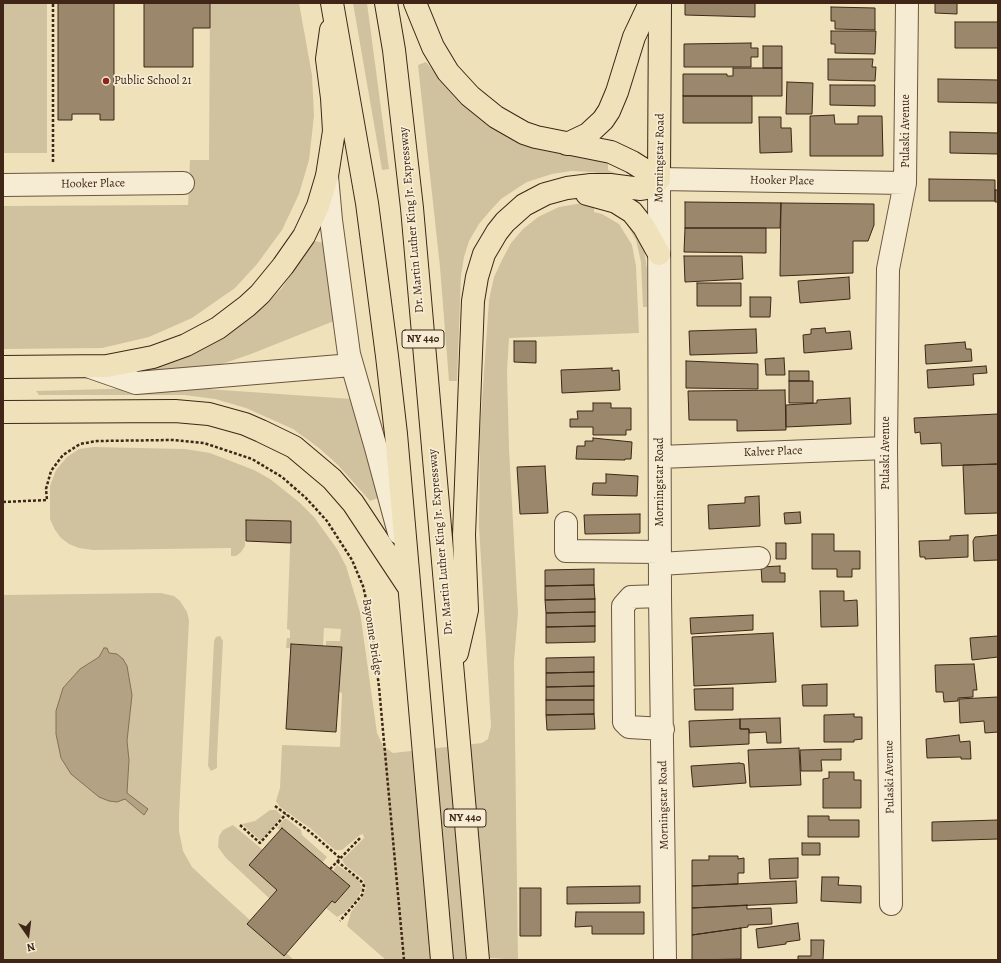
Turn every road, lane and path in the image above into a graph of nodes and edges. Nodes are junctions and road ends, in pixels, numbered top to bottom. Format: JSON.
{"nodes":[{"id":1,"x":53,"y":3,"type":"edge"},
{"id":2,"x":386,"y":3,"type":"edge"},
{"id":3,"x":415,"y":3,"type":"edge"},
{"id":4,"x":650,"y":3,"type":"edge"},
{"id":5,"x":660,"y":3,"type":"edge"},
{"id":6,"x":907,"y":3,"type":"edge"},
{"id":7,"x":333,"y":5,"type":"edge"},
{"id":8,"x":567,"y":144,"type":"junction"},
{"id":9,"x":53,"y":168,"type":"dead end"},
{"id":10,"x":327,"y":176,"type":"junction"},
{"id":11,"x":659,"y":179,"type":"junction"},
{"id":12,"x":183,"y":183,"type":"dead end"},
{"id":13,"x":905,"y":183,"type":"junction"},
{"id":14,"x":3,"y":185,"type":"edge"},
{"id":15,"x":556,"y":191,"type":"junction"},
{"id":16,"x":658,"y":254,"type":"junction"},
{"id":17,"x":352,"y":365,"type":"junction"},
{"id":18,"x":3,"y":367,"type":"edge"},
{"id":19,"x":90,"y":367,"type":"junction"},
{"id":20,"x":3,"y":412,"type":"edge"},
{"id":21,"x":886,"y":448,"type":"junction"},
{"id":22,"x":660,"y":457,"type":"junction"},
{"id":23,"x":3,"y":502,"type":"edge"},
{"id":24,"x":566,"y":523,"type":"dead end"},
{"id":25,"x":660,"y":558,"type":"junction"},
{"id":26,"x":759,"y":558,"type":"dead end"},
{"id":27,"x":406,"y":563,"type":"junction"},
{"id":28,"x":410,"y":590,"type":"junction"},
{"id":29,"x":660,"y":596,"type":"junction"},
{"id":30,"x":452,"y":676,"type":"junction"},
{"id":31,"x":663,"y":729,"type":"junction"},
{"id":32,"x":275,"y":806,"type":"dead end"},
{"id":33,"x":286,"y":814,"type":"junction"},
{"id":34,"x":240,"y":825,"type":"dead end"},
{"id":35,"x":361,"y":837,"type":"dead end"},
{"id":36,"x":340,"y":858,"type":"junction"},
{"id":37,"x":337,"y":861,"type":"junction"},
{"id":38,"x":330,"y":869,"type":"dead end"},
{"id":39,"x":892,"y":904,"type":"dead end"},
{"id":40,"x":340,"y":921,"type":"dead end"},
{"id":41,"x":404,"y":960,"type":"edge"},
{"id":42,"x":442,"y":960,"type":"edge"},
{"id":43,"x":478,"y":960,"type":"edge"},
{"id":44,"x":665,"y":960,"type":"edge"}],
"edges":[{"from":1,"to":9,"type":"path"},
{"from":2,"to":30,"type":"main road","name":"Dr. Martin Luther King Jr. Expressway","number":"NY 440"},
{"from":3,"to":8,"type":"main road"},
{"from":4,"to":8,"type":"main road"},
{"from":5,"to":11,"type":"main road","name":"Morningstar Road"},
{"from":6,"to":13,"type":"street","name":"Pulaski Avenue"},
{"from":7,"to":10,"type":"main road"},
{"from":7,"to":27,"type":"main road","number":"NY 440"},
{"from":8,"to":11,"type":"main road"},
{"from":10,"to":17,"type":"street"},
{"from":10,"to":19,"type":"main road"},
{"from":11,"to":13,"type":"street","name":"Hooker Place"},
{"from":11,"to":15,"type":"main road"},
{"from":11,"to":16,"type":"street","name":"Morningstar Road"},
{"from":12,"to":14,"type":"street","name":"Hooker Place"},
{"from":13,"to":21,"type":"street","name":"Pulaski Avenue"},
{"from":15,"to":16,"type":"main road"},
{"from":15,"to":30,"type":"main road"},
{"from":16,"to":22,"type":"street","name":"Morningstar Road"},
{"from":17,"to":19,"type":"street"},
{"from":17,"to":27,"type":"street"},
{"from":18,"to":19,"type":"main road"},
{"from":20,"to":28,"type":"main road"},
{"from":21,"to":22,"type":"street","name":"Kalver Place"},
{"from":21,"to":39,"type":"street","name":"Pulaski Avenue"},
{"from":22,"to":25,"type":"street","name":"Morningstar Road"},
{"from":23,"to":41,"type":"path","name":"Bayonne Bridge"},
{"from":24,"to":25,"type":"street"},
{"from":25,"to":26,"type":"street"},
{"from":25,"to":29,"type":"street","name":"Morningstar Road"},
{"from":27,"to":28,"type":"main road","number":"NY 440"},
{"from":28,"to":42,"type":"main road","number":"NY 440"},
{"from":29,"to":31,"type":"street","name":"Morningstar Road"},
{"from":29,"to":31,"type":"street"},
{"from":30,"to":43,"type":"main road","number":"NY 440"},
{"from":31,"to":44,"type":"street","name":"Morningstar Road"},
{"from":32,"to":33,"type":"path"},
{"from":33,"to":34,"type":"path"},
{"from":33,"to":36,"type":"path"},
{"from":35,"to":36,"type":"path"},
{"from":36,"to":37,"type":"path"},
{"from":37,"to":38,"type":"path"},
{"from":37,"to":40,"type":"path"}]}
